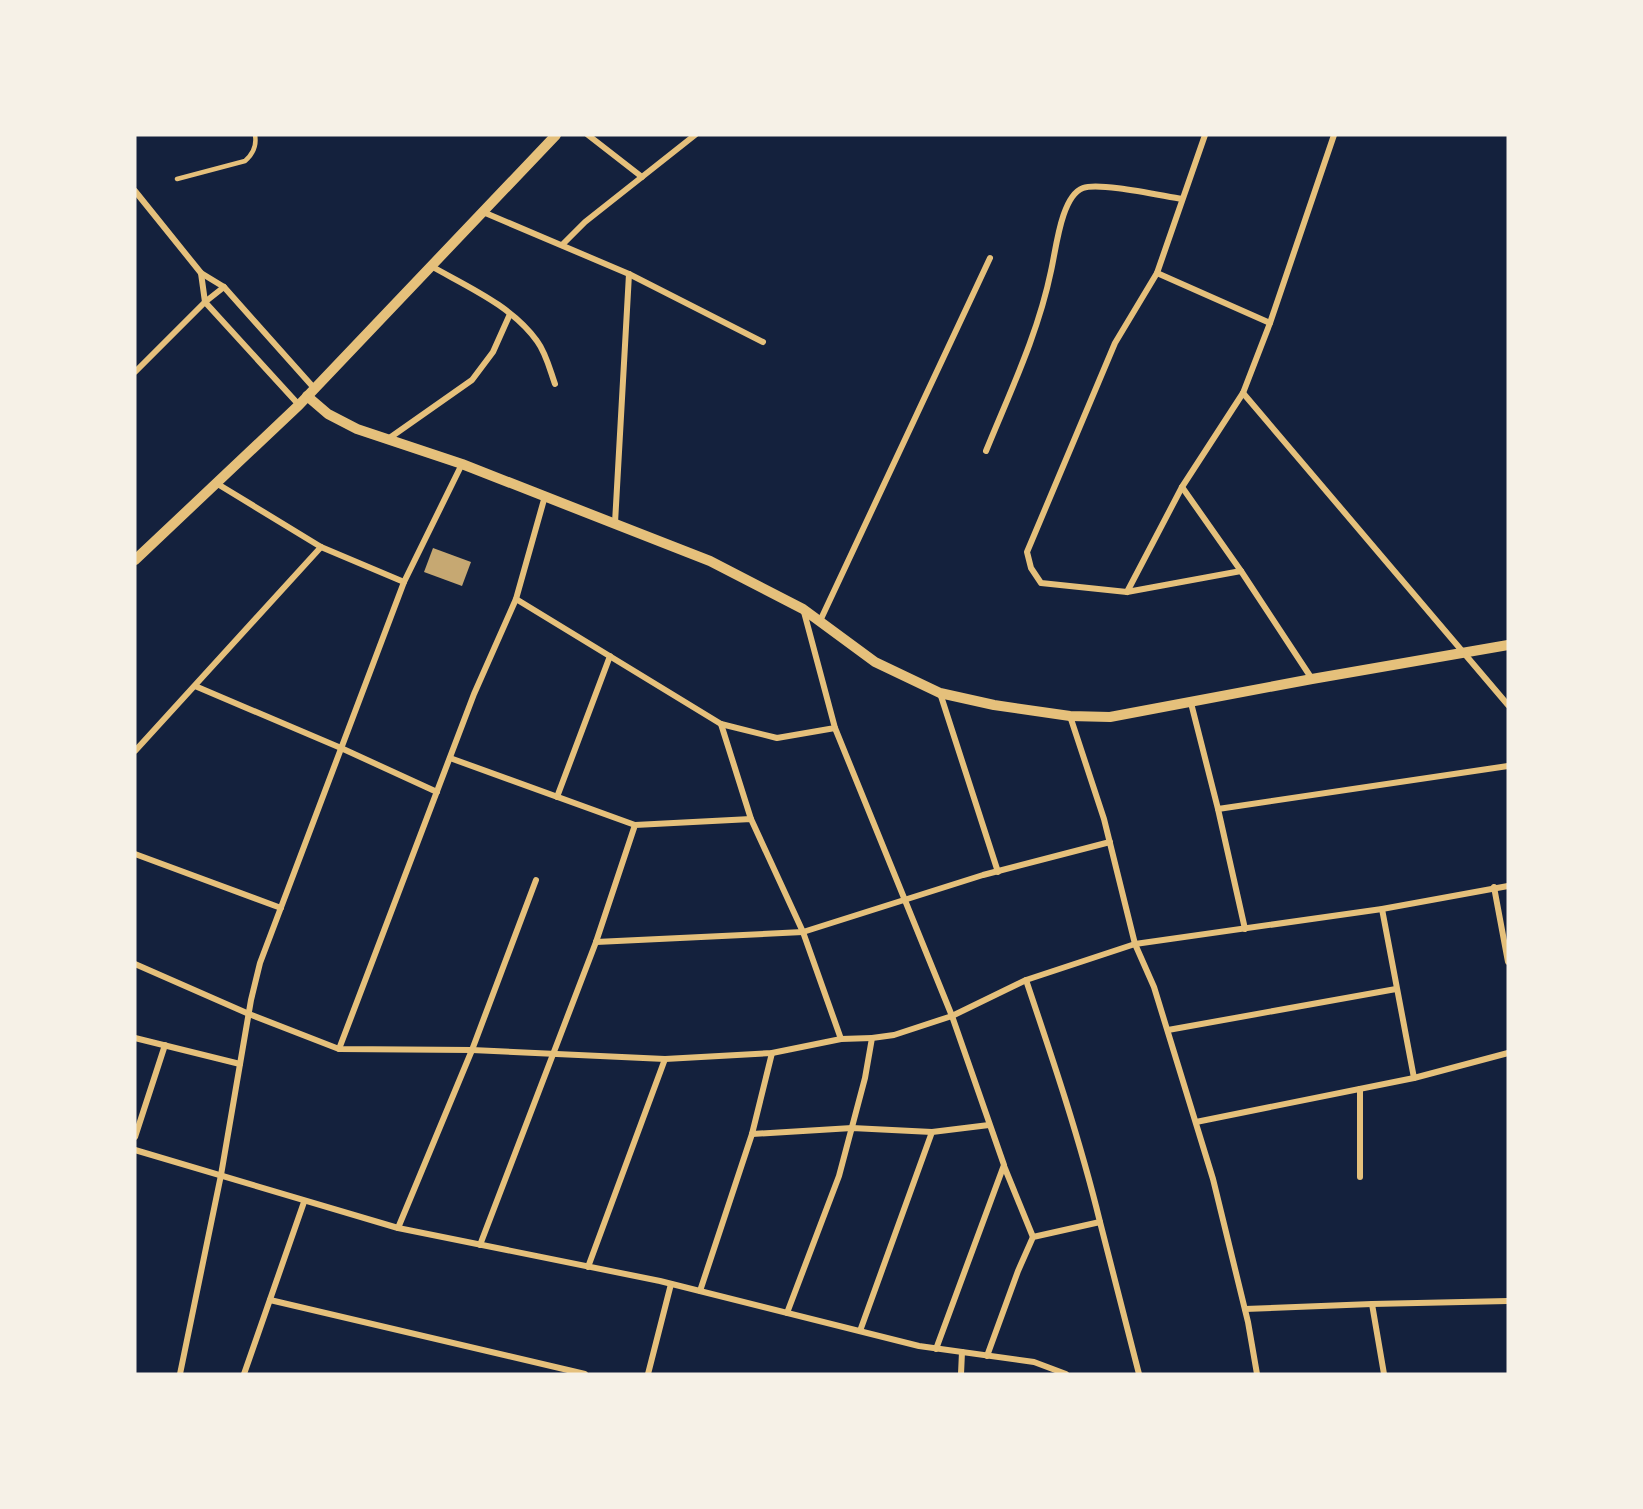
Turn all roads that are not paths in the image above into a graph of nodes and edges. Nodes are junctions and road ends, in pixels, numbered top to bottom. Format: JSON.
{"nodes":[{"id":1,"x":255,"y":135,"type":"edge"},
{"id":2,"x":556,"y":135,"type":"edge"},
{"id":3,"x":588,"y":135,"type":"edge"},
{"id":4,"x":695,"y":135,"type":"edge"},
{"id":5,"x":1204,"y":135,"type":"edge"},
{"id":6,"x":1334,"y":135,"type":"edge"},
{"id":7,"x":642,"y":177,"type":"junction"},
{"id":8,"x":177,"y":179,"type":"dead end"},
{"id":9,"x":135,"y":191,"type":"edge"},
{"id":10,"x":1182,"y":199,"type":"junction"},
{"id":11,"x":483,"y":212,"type":"junction"},
{"id":12,"x":562,"y":245,"type":"junction"},
{"id":13,"x":990,"y":258,"type":"dead end"},
{"id":14,"x":431,"y":266,"type":"junction"},
{"id":15,"x":201,"y":273,"type":"junction"},
{"id":16,"x":1157,"y":273,"type":"junction"},
{"id":17,"x":629,"y":274,"type":"junction"},
{"id":18,"x":224,"y":287,"type":"junction"},
{"id":19,"x":205,"y":302,"type":"junction"},
{"id":20,"x":510,"y":314,"type":"junction"},
{"id":21,"x":1270,"y":323,"type":"junction"},
{"id":22,"x":763,"y":342,"type":"dead end"},
{"id":23,"x":135,"y":372,"type":"edge"},
{"id":24,"x":555,"y":384,"type":"dead end"},
{"id":25,"x":311,"y":392,"type":"junction"},
{"id":26,"x":1243,"y":393,"type":"junction"},
{"id":27,"x":298,"y":405,"type":"junction"},
{"id":28,"x":386,"y":440,"type":"junction"},
{"id":29,"x":986,"y":451,"type":"dead end"},
{"id":30,"x":462,"y":464,"type":"junction"},
{"id":31,"x":216,"y":483,"type":"junction"},
{"id":32,"x":1182,"y":487,"type":"junction"},
{"id":33,"x":545,"y":496,"type":"junction"},
{"id":34,"x":615,"y":523,"type":"junction"},
{"id":35,"x":321,"y":547,"type":"junction"},
{"id":36,"x":135,"y":560,"type":"edge"},
{"id":37,"x":1241,"y":571,"type":"junction"},
{"id":38,"x":404,"y":582,"type":"junction"},
{"id":39,"x":1127,"y":592,"type":"junction"},
{"id":40,"x":516,"y":599,"type":"junction"},
{"id":41,"x":803,"y":609,"type":"junction"},
{"id":42,"x":820,"y":621,"type":"junction"},
{"id":43,"x":1508,"y":645,"type":"edge"},
{"id":44,"x":1464,"y":652,"type":"junction"},
{"id":45,"x":610,"y":656,"type":"junction"},
{"id":46,"x":1312,"y":679,"type":"junction"},
{"id":47,"x":195,"y":686,"type":"junction"},
{"id":48,"x":940,"y":693,"type":"junction"},
{"id":49,"x":1191,"y":703,"type":"junction"},
{"id":50,"x":1508,"y":705,"type":"edge"},
{"id":51,"x":1070,"y":716,"type":"junction"},
{"id":52,"x":721,"y":724,"type":"junction"},
{"id":53,"x":835,"y":728,"type":"junction"},
{"id":54,"x":341,"y":748,"type":"junction"},
{"id":55,"x":135,"y":751,"type":"edge"},
{"id":56,"x":450,"y":758,"type":"junction"},
{"id":57,"x":1508,"y":766,"type":"edge"},
{"id":58,"x":437,"y":792,"type":"junction"},
{"id":59,"x":557,"y":797,"type":"junction"},
{"id":60,"x":1218,"y":809,"type":"junction"},
{"id":61,"x":751,"y":819,"type":"junction"},
{"id":62,"x":635,"y":825,"type":"junction"},
{"id":63,"x":1110,"y":842,"type":"junction"},
{"id":64,"x":135,"y":854,"type":"edge"},
{"id":65,"x":998,"y":872,"type":"junction"},
{"id":66,"x":536,"y":880,"type":"dead end"},
{"id":67,"x":1508,"y":886,"type":"edge"},
{"id":68,"x":1494,"y":887,"type":"junction"},
{"id":69,"x":905,"y":900,"type":"junction"},
{"id":70,"x":281,"y":908,"type":"junction"},
{"id":71,"x":1382,"y":909,"type":"junction"},
{"id":72,"x":1245,"y":929,"type":"junction"},
{"id":73,"x":803,"y":932,"type":"junction"},
{"id":74,"x":596,"y":942,"type":"junction"},
{"id":75,"x":1135,"y":944,"type":"junction"},
{"id":76,"x":1508,"y":962,"type":"edge"},
{"id":77,"x":135,"y":964,"type":"edge"},
{"id":78,"x":1026,"y":980,"type":"junction"},
{"id":79,"x":1396,"y":989,"type":"junction"},
{"id":80,"x":249,"y":1014,"type":"junction"},
{"id":81,"x":952,"y":1016,"type":"junction"},
{"id":82,"x":1167,"y":1030,"type":"junction"},
{"id":83,"x":135,"y":1038,"type":"edge"},
{"id":84,"x":872,"y":1038,"type":"junction"},
{"id":85,"x":841,"y":1039,"type":"junction"},
{"id":86,"x":165,"y":1045,"type":"junction"},
{"id":87,"x":339,"y":1049,"type":"junction"},
{"id":88,"x":472,"y":1050,"type":"junction"},
{"id":89,"x":554,"y":1052,"type":"junction"},
{"id":90,"x":771,"y":1053,"type":"junction"},
{"id":91,"x":1508,"y":1053,"type":"edge"},
{"id":92,"x":665,"y":1059,"type":"junction"},
{"id":93,"x":240,"y":1064,"type":"junction"},
{"id":94,"x":1414,"y":1078,"type":"junction"},
{"id":95,"x":1360,"y":1089,"type":"junction"},
{"id":96,"x":1196,"y":1122,"type":"junction"},
{"id":97,"x":989,"y":1125,"type":"junction"},
{"id":98,"x":852,"y":1128,"type":"junction"},
{"id":99,"x":933,"y":1132,"type":"junction"},
{"id":100,"x":752,"y":1134,"type":"junction"},
{"id":101,"x":135,"y":1137,"type":"edge"},
{"id":102,"x":135,"y":1150,"type":"edge"},
{"id":103,"x":1004,"y":1165,"type":"junction"},
{"id":104,"x":221,"y":1175,"type":"junction"},
{"id":105,"x":1360,"y":1177,"type":"dead end"},
{"id":106,"x":304,"y":1202,"type":"junction"},
{"id":107,"x":1101,"y":1222,"type":"junction"},
{"id":108,"x":398,"y":1228,"type":"junction"},
{"id":109,"x":1033,"y":1237,"type":"junction"},
{"id":110,"x":480,"y":1245,"type":"junction"},
{"id":111,"x":588,"y":1267,"type":"junction"},
{"id":112,"x":671,"y":1284,"type":"junction"},
{"id":113,"x":700,"y":1291,"type":"junction"},
{"id":114,"x":270,"y":1300,"type":"junction"},
{"id":115,"x":1508,"y":1301,"type":"edge"},
{"id":116,"x":1372,"y":1304,"type":"junction"},
{"id":117,"x":1245,"y":1309,"type":"junction"},
{"id":118,"x":787,"y":1313,"type":"junction"},
{"id":119,"x":860,"y":1331,"type":"junction"},
{"id":120,"x":936,"y":1349,"type":"junction"},
{"id":121,"x":962,"y":1352,"type":"junction"},
{"id":122,"x":987,"y":1356,"type":"junction"},
{"id":123,"x":180,"y":1374,"type":"edge"},
{"id":124,"x":244,"y":1374,"type":"edge"},
{"id":125,"x":585,"y":1374,"type":"edge"},
{"id":126,"x":648,"y":1374,"type":"edge"},
{"id":127,"x":961,"y":1374,"type":"edge"},
{"id":128,"x":1066,"y":1374,"type":"edge"},
{"id":129,"x":1139,"y":1374,"type":"edge"},
{"id":130,"x":1257,"y":1374,"type":"edge"},
{"id":131,"x":1384,"y":1374,"type":"edge"}],
"edges":[{"from":1,"to":8,"type":"lane"},
{"from":2,"to":11,"type":"street"},
{"from":3,"to":7,"type":"street"},
{"from":4,"to":7,"type":"street"},
{"from":5,"to":10,"type":"street"},
{"from":6,"to":21,"type":"street"},
{"from":7,"to":12,"type":"street"},
{"from":9,"to":15,"type":"street"},
{"from":10,"to":16,"type":"street"},
{"from":10,"to":29,"type":"street"},
{"from":11,"to":12,"type":"street"},
{"from":11,"to":14,"type":"street"},
{"from":12,"to":17,"type":"street"},
{"from":13,"to":42,"type":"street"},
{"from":14,"to":20,"type":"street"},
{"from":14,"to":25,"type":"street"},
{"from":15,"to":18,"type":"street"},
{"from":15,"to":19,"type":"street"},
{"from":16,"to":21,"type":"street"},
{"from":16,"to":39,"type":"street"},
{"from":17,"to":22,"type":"street"},
{"from":17,"to":34,"type":"street"},
{"from":18,"to":19,"type":"street"},
{"from":18,"to":25,"type":"street"},
{"from":19,"to":23,"type":"street"},
{"from":19,"to":27,"type":"street"},
{"from":20,"to":24,"type":"street"},
{"from":20,"to":28,"type":"street"},
{"from":21,"to":26,"type":"street"},
{"from":25,"to":27,"type":"street"},
{"from":25,"to":28,"type":"street"},
{"from":26,"to":32,"type":"street"},
{"from":26,"to":44,"type":"street"},
{"from":27,"to":31,"type":"street"},
{"from":28,"to":30,"type":"street"},
{"from":30,"to":33,"type":"street"},
{"from":30,"to":38,"type":"street"},
{"from":31,"to":35,"type":"street"},
{"from":31,"to":36,"type":"street"},
{"from":32,"to":37,"type":"street"},
{"from":32,"to":39,"type":"street"},
{"from":33,"to":34,"type":"street"},
{"from":33,"to":40,"type":"street"},
{"from":34,"to":41,"type":"street"},
{"from":35,"to":38,"type":"street"},
{"from":35,"to":47,"type":"street"},
{"from":37,"to":39,"type":"street"},
{"from":37,"to":46,"type":"street"},
{"from":38,"to":54,"type":"street"},
{"from":40,"to":45,"type":"street"},
{"from":40,"to":56,"type":"street"},
{"from":41,"to":42,"type":"street"},
{"from":41,"to":53,"type":"street"},
{"from":42,"to":48,"type":"street"},
{"from":43,"to":44,"type":"street"},
{"from":44,"to":46,"type":"street"},
{"from":44,"to":50,"type":"street"},
{"from":45,"to":52,"type":"street"},
{"from":45,"to":59,"type":"street"},
{"from":46,"to":49,"type":"street"},
{"from":47,"to":54,"type":"street"},
{"from":47,"to":55,"type":"street"},
{"from":48,"to":51,"type":"street"},
{"from":48,"to":65,"type":"street"},
{"from":49,"to":51,"type":"street"},
{"from":49,"to":60,"type":"street"},
{"from":51,"to":63,"type":"street"},
{"from":52,"to":53,"type":"street"},
{"from":52,"to":61,"type":"street"},
{"from":53,"to":69,"type":"street"},
{"from":54,"to":58,"type":"street"},
{"from":54,"to":70,"type":"street"},
{"from":56,"to":58,"type":"street"},
{"from":56,"to":59,"type":"street"},
{"from":57,"to":60,"type":"street"},
{"from":58,"to":87,"type":"street"},
{"from":59,"to":62,"type":"street"},
{"from":60,"to":72,"type":"street"},
{"from":61,"to":62,"type":"street"},
{"from":61,"to":73,"type":"street"},
{"from":62,"to":74,"type":"street"},
{"from":63,"to":65,"type":"street"},
{"from":63,"to":75,"type":"street"},
{"from":64,"to":70,"type":"street"},
{"from":65,"to":69,"type":"street"},
{"from":66,"to":88,"type":"street"},
{"from":67,"to":68,"type":"street"},
{"from":68,"to":71,"type":"street"},
{"from":68,"to":76,"type":"street"},
{"from":69,"to":73,"type":"street"},
{"from":69,"to":81,"type":"street"},
{"from":70,"to":80,"type":"street"},
{"from":71,"to":72,"type":"street"},
{"from":71,"to":79,"type":"street"},
{"from":72,"to":75,"type":"street"},
{"from":73,"to":74,"type":"street"},
{"from":73,"to":85,"type":"street"},
{"from":74,"to":89,"type":"street"},
{"from":75,"to":78,"type":"street"},
{"from":75,"to":82,"type":"street"},
{"from":77,"to":80,"type":"street"},
{"from":78,"to":81,"type":"street"},
{"from":78,"to":107,"type":"street"},
{"from":79,"to":82,"type":"street"},
{"from":79,"to":94,"type":"street"},
{"from":80,"to":87,"type":"street"},
{"from":80,"to":93,"type":"street"},
{"from":81,"to":84,"type":"street"},
{"from":81,"to":97,"type":"street"},
{"from":82,"to":96,"type":"street"},
{"from":83,"to":86,"type":"street"},
{"from":84,"to":85,"type":"street"},
{"from":84,"to":98,"type":"street"},
{"from":85,"to":90,"type":"street"},
{"from":86,"to":93,"type":"street"},
{"from":86,"to":101,"type":"street"},
{"from":87,"to":88,"type":"street"},
{"from":88,"to":89,"type":"street"},
{"from":88,"to":108,"type":"street"},
{"from":89,"to":92,"type":"street"},
{"from":89,"to":110,"type":"street"},
{"from":90,"to":92,"type":"street"},
{"from":90,"to":100,"type":"street"},
{"from":91,"to":94,"type":"street"},
{"from":92,"to":111,"type":"street"},
{"from":93,"to":104,"type":"street"},
{"from":94,"to":95,"type":"street"},
{"from":95,"to":96,"type":"street"},
{"from":95,"to":105,"type":"street"},
{"from":96,"to":117,"type":"street"},
{"from":97,"to":99,"type":"street"},
{"from":97,"to":103,"type":"street"},
{"from":98,"to":99,"type":"street"},
{"from":98,"to":100,"type":"street"},
{"from":98,"to":118,"type":"street"},
{"from":99,"to":119,"type":"street"},
{"from":100,"to":113,"type":"street"},
{"from":102,"to":104,"type":"street"},
{"from":103,"to":109,"type":"street"},
{"from":103,"to":120,"type":"street"},
{"from":104,"to":106,"type":"street"},
{"from":104,"to":123,"type":"street"},
{"from":106,"to":108,"type":"street"},
{"from":106,"to":114,"type":"street"},
{"from":107,"to":109,"type":"street"},
{"from":107,"to":129,"type":"street"},
{"from":108,"to":110,"type":"street"},
{"from":109,"to":122,"type":"street"},
{"from":110,"to":111,"type":"street"},
{"from":111,"to":112,"type":"street"},
{"from":112,"to":113,"type":"street"},
{"from":112,"to":126,"type":"street"},
{"from":113,"to":118,"type":"street"},
{"from":114,"to":124,"type":"street"},
{"from":114,"to":125,"type":"street"},
{"from":115,"to":116,"type":"street"},
{"from":116,"to":117,"type":"street"},
{"from":116,"to":131,"type":"street"},
{"from":117,"to":130,"type":"street"},
{"from":118,"to":119,"type":"street"},
{"from":119,"to":120,"type":"street"},
{"from":120,"to":121,"type":"street"},
{"from":121,"to":122,"type":"street"},
{"from":121,"to":127,"type":"street"},
{"from":122,"to":128,"type":"street"}]}
